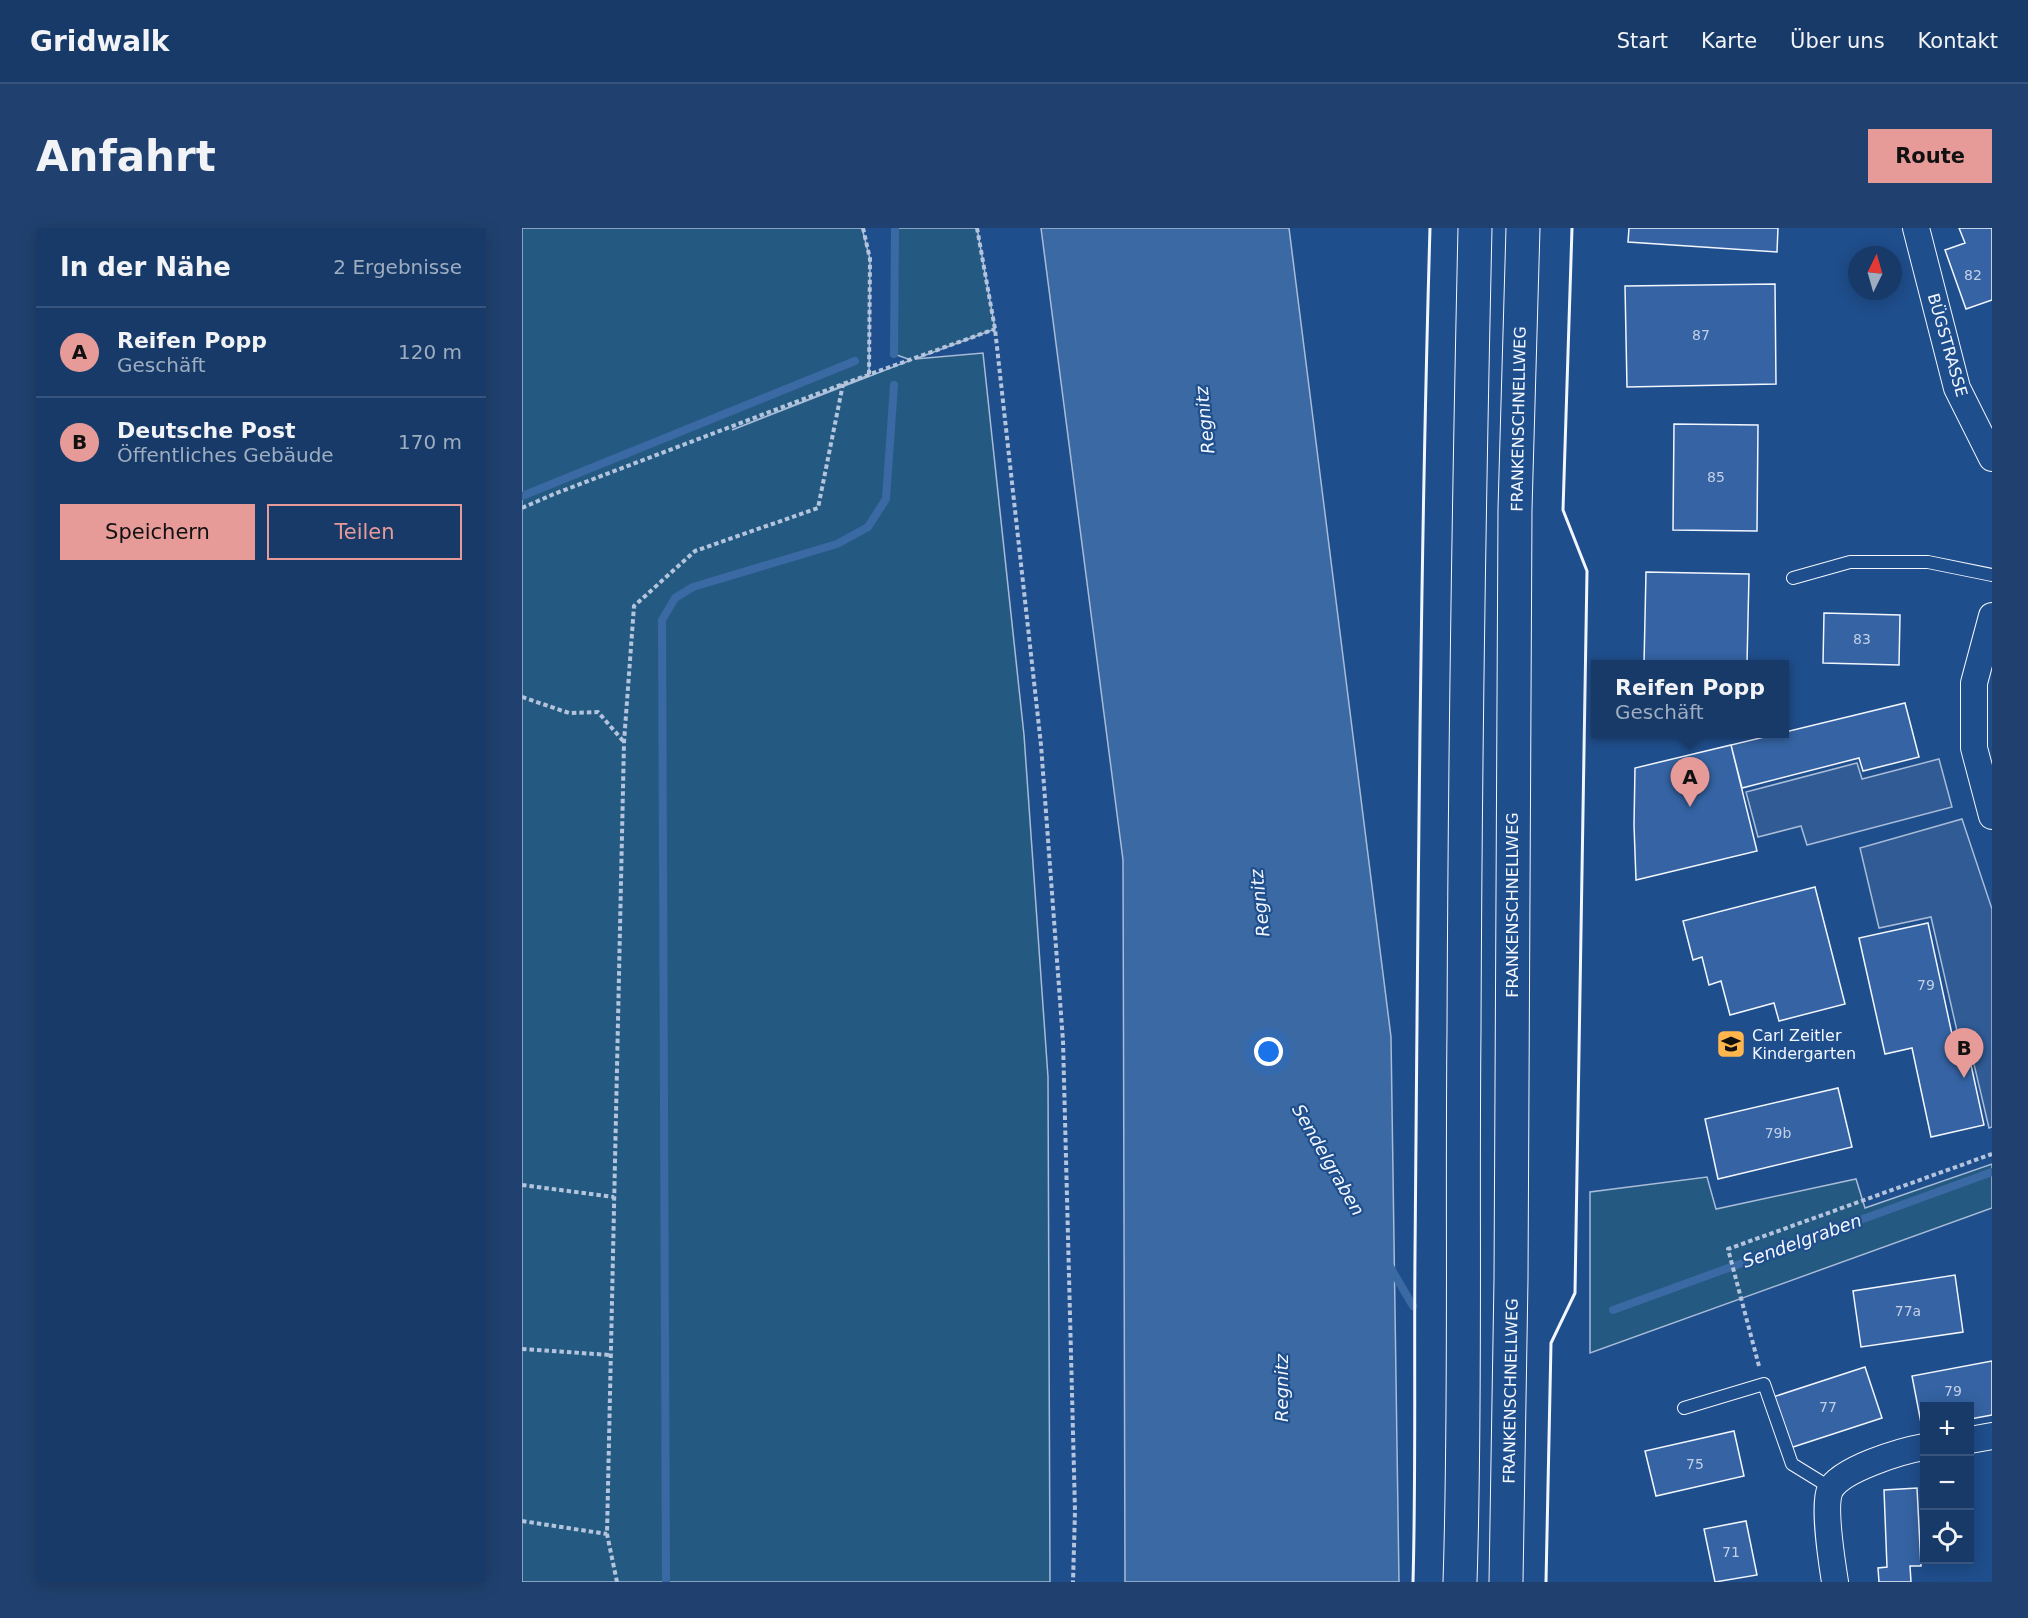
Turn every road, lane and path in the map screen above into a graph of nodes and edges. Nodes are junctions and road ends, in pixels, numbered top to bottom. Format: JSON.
{"nodes":[{"id":1,"x":863,"y":228,"type":"edge"},
{"id":2,"x":977,"y":228,"type":"edge"},
{"id":3,"x":1476,"y":228,"type":"edge"},
{"id":4,"x":1523,"y":228,"type":"edge"},
{"id":5,"x":1916,"y":228,"type":"edge"},
{"id":6,"x":995,"y":329,"type":"junction"},
{"id":7,"x":869,"y":375,"type":"junction"},
{"id":8,"x":843,"y":384,"type":"junction"},
{"id":9,"x":1992,"y":458,"type":"edge"},
{"id":10,"x":522,"y":508,"type":"edge"},
{"id":11,"x":1992,"y":575,"type":"edge"},
{"id":12,"x":1793,"y":578,"type":"dead end"},
{"id":13,"x":1992,"y":616,"type":"edge"},
{"id":14,"x":522,"y":697,"type":"edge"},
{"id":15,"x":624,"y":742,"type":"junction"},
{"id":16,"x":1992,"y":816,"type":"edge"},
{"id":17,"x":1992,"y":1154,"type":"edge"},
{"id":18,"x":522,"y":1185,"type":"edge"},
{"id":19,"x":614,"y":1197,"type":"junction"},
{"id":20,"x":522,"y":1349,"type":"edge"},
{"id":21,"x":610,"y":1356,"type":"junction"},
{"id":22,"x":1764,"y":1384,"type":"junction"},
{"id":23,"x":1684,"y":1408,"type":"dead end"},
{"id":24,"x":1992,"y":1436,"type":"edge"},
{"id":25,"x":1974,"y":1439,"type":"edge"},
{"id":26,"x":1920,"y":1448,"type":"edge"},
{"id":27,"x":1831,"y":1488,"type":"junction"},
{"id":28,"x":522,"y":1521,"type":"edge"},
{"id":29,"x":606,"y":1534,"type":"junction"},
{"id":30,"x":617,"y":1582,"type":"edge"},
{"id":31,"x":1073,"y":1582,"type":"edge"},
{"id":32,"x":1460,"y":1582,"type":"edge"},
{"id":33,"x":1506,"y":1582,"type":"edge"},
{"id":34,"x":1835,"y":1582,"type":"edge"}],
"edges":[{"from":1,"to":7,"type":"path"},
{"from":2,"to":6,"type":"path"},
{"from":3,"to":32,"type":"highway"},
{"from":4,"to":33,"type":"highway","name":"FRANKENSCHNELLWEG"},
{"from":5,"to":9,"type":"street","name":"BÜGSTRASSE"},
{"from":6,"to":7,"type":"path"},
{"from":6,"to":31,"type":"path"},
{"from":7,"to":8,"type":"path"},
{"from":8,"to":10,"type":"path"},
{"from":8,"to":15,"type":"path"},
{"from":11,"to":12,"type":"lane"},
{"from":13,"to":16,"type":"street"},
{"from":14,"to":15,"type":"path"},
{"from":15,"to":19,"type":"path"},
{"from":17,"to":22,"type":"path"},
{"from":18,"to":19,"type":"path"},
{"from":19,"to":21,"type":"path"},
{"from":20,"to":21,"type":"path"},
{"from":21,"to":29,"type":"path"},
{"from":22,"to":23,"type":"lane"},
{"from":22,"to":27,"type":"lane"},
{"from":24,"to":25,"type":"street"},
{"from":26,"to":27,"type":"street"},
{"from":27,"to":34,"type":"street"},
{"from":28,"to":29,"type":"path"},
{"from":29,"to":30,"type":"path"}]}
